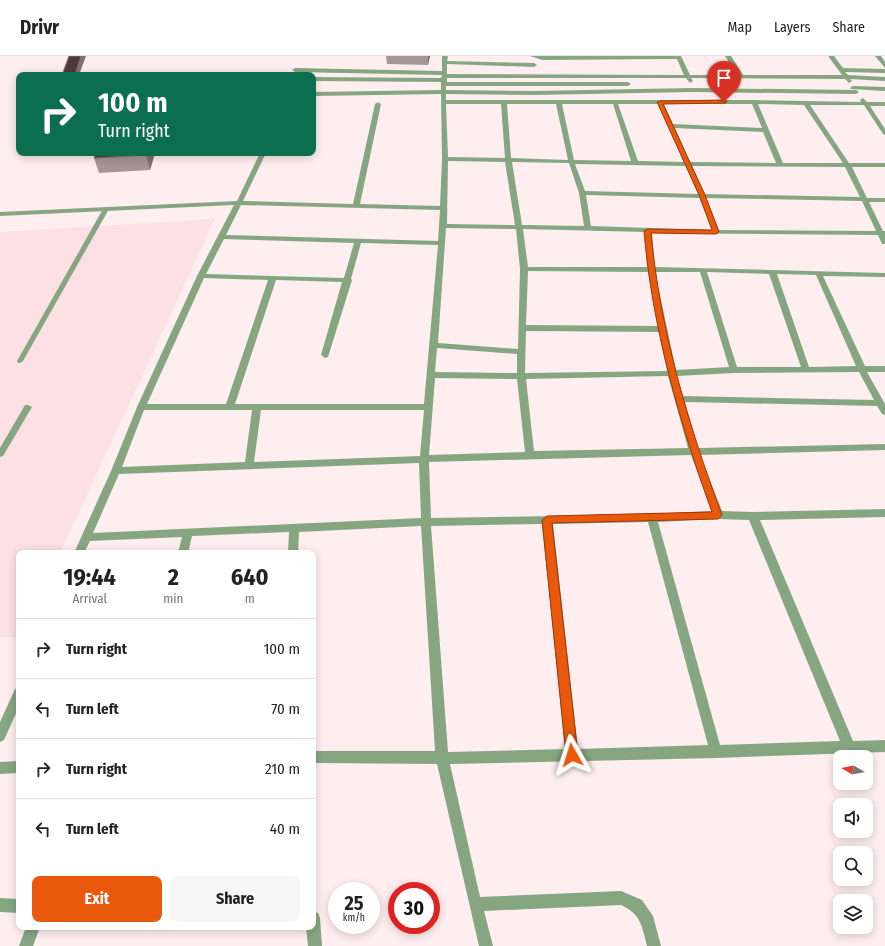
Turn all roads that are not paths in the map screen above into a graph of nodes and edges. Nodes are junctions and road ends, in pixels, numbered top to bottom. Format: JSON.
{"nodes":[{"id":1,"x":484,"y":56,"type":"edge"},
{"id":2,"x":678,"y":56,"type":"edge"},
{"id":3,"x":728,"y":56,"type":"edge"},
{"id":4,"x":831,"y":56,"type":"edge"},
{"id":5,"x":878,"y":56,"type":"edge"},
{"id":6,"x":534,"y":57,"type":"edge"},
{"id":7,"x":584,"y":58,"type":"junction"},
{"id":8,"x":445,"y":59,"type":"edge"},
{"id":9,"x":485,"y":64,"type":"junction"},
{"id":10,"x":585,"y":64,"type":"dead end"},
{"id":11,"x":534,"y":65,"type":"junction"},
{"id":12,"x":885,"y":66,"type":"edge"},
{"id":13,"x":295,"y":70,"type":"dead end"},
{"id":14,"x":842,"y":70,"type":"junction"},
{"id":15,"x":885,"y":71,"type":"edge"},
{"id":16,"x":487,"y":76,"type":"junction"},
{"id":17,"x":533,"y":77,"type":"junction"},
{"id":18,"x":688,"y":77,"type":"junction"},
{"id":19,"x":741,"y":77,"type":"junction"},
{"id":20,"x":846,"y":77,"type":"junction"},
{"id":21,"x":316,"y":79,"type":"edge"},
{"id":22,"x":885,"y":79,"type":"edge"},
{"id":23,"x":444,"y":81,"type":"junction"},
{"id":24,"x":674,"y":83,"type":"dead end"},
{"id":25,"x":690,"y":83,"type":"junction"},
{"id":26,"x":634,"y":84,"type":"dead end"},
{"id":27,"x":853,"y":88,"type":"junction"},
{"id":28,"x":885,"y":89,"type":"edge"},
{"id":29,"x":692,"y":90,"type":"junction"},
{"id":30,"x":316,"y":94,"type":"edge"},
{"id":31,"x":443,"y":102,"type":"junction"},
{"id":32,"x":504,"y":102,"type":"junction"},
{"id":33,"x":559,"y":102,"type":"junction"},
{"id":34,"x":615,"y":102,"type":"junction"},
{"id":35,"x":660,"y":102,"type":"junction"},
{"id":36,"x":754,"y":102,"type":"junction"},
{"id":37,"x":806,"y":103,"type":"junction"},
{"id":38,"x":378,"y":104,"type":"dead end"},
{"id":39,"x":866,"y":104,"type":"junction"},
{"id":40,"x":885,"y":104,"type":"edge"},
{"id":41,"x":670,"y":126,"type":"junction"},
{"id":42,"x":765,"y":130,"type":"junction"},
{"id":43,"x":885,"y":133,"type":"edge"},
{"id":44,"x":262,"y":156,"type":"edge"},
{"id":45,"x":445,"y":159,"type":"junction"},
{"id":46,"x":508,"y":160,"type":"junction"},
{"id":47,"x":571,"y":162,"type":"junction"},
{"id":48,"x":635,"y":162,"type":"junction"},
{"id":49,"x":687,"y":164,"type":"junction"},
{"id":50,"x":780,"y":164,"type":"junction"},
{"id":51,"x":847,"y":164,"type":"junction"},
{"id":52,"x":885,"y":165,"type":"edge"},
{"id":53,"x":582,"y":193,"type":"junction"},
{"id":54,"x":702,"y":195,"type":"junction"},
{"id":55,"x":864,"y":199,"type":"junction"},
{"id":56,"x":885,"y":200,"type":"edge"},
{"id":57,"x":239,"y":203,"type":"junction"},
{"id":58,"x":356,"y":205,"type":"junction"},
{"id":59,"x":443,"y":208,"type":"junction"},
{"id":60,"x":106,"y":209,"type":"junction"},
{"id":61,"x":0,"y":214,"type":"edge"},
{"id":62,"x":443,"y":226,"type":"junction"},
{"id":63,"x":519,"y":226,"type":"junction"},
{"id":64,"x":588,"y":228,"type":"junction"},
{"id":65,"x":648,"y":231,"type":"junction"},
{"id":66,"x":716,"y":232,"type":"junction"},
{"id":67,"x":883,"y":233,"type":"edge"},
{"id":68,"x":222,"y":237,"type":"junction"},
{"id":69,"x":358,"y":241,"type":"junction"},
{"id":70,"x":885,"y":242,"type":"edge"},
{"id":71,"x":442,"y":243,"type":"junction"},
{"id":72,"x":524,"y":269,"type":"junction"},
{"id":73,"x":651,"y":270,"type":"junction"},
{"id":74,"x":703,"y":270,"type":"junction"},
{"id":75,"x":772,"y":272,"type":"junction"},
{"id":76,"x":819,"y":274,"type":"junction"},
{"id":77,"x":885,"y":275,"type":"edge"},
{"id":78,"x":201,"y":276,"type":"junction"},
{"id":79,"x":273,"y":278,"type":"junction"},
{"id":80,"x":348,"y":280,"type":"junction"},
{"id":81,"x":522,"y":328,"type":"junction"},
{"id":82,"x":664,"y":329,"type":"junction"},
{"id":83,"x":433,"y":345,"type":"junction"},
{"id":84,"x":522,"y":352,"type":"junction"},
{"id":85,"x":325,"y":355,"type":"dead end"},
{"id":86,"x":20,"y":361,"type":"dead end"},
{"id":87,"x":861,"y":368,"type":"junction"},
{"id":88,"x":806,"y":369,"type":"junction"},
{"id":89,"x":885,"y":369,"type":"edge"},
{"id":90,"x":734,"y":370,"type":"junction"},
{"id":91,"x":672,"y":374,"type":"junction"},
{"id":92,"x":431,"y":375,"type":"junction"},
{"id":93,"x":520,"y":376,"type":"junction"},
{"id":94,"x":679,"y":399,"type":"junction"},
{"id":95,"x":880,"y":403,"type":"junction"},
{"id":96,"x":28,"y":407,"type":"dead end"},
{"id":97,"x":141,"y":407,"type":"junction"},
{"id":98,"x":429,"y":407,"type":"junction"},
{"id":99,"x":229,"y":408,"type":"junction"},
{"id":100,"x":257,"y":408,"type":"junction"},
{"id":101,"x":885,"y":412,"type":"edge"},
{"id":102,"x":885,"y":447,"type":"edge"},
{"id":103,"x":694,"y":451,"type":"junction"},
{"id":104,"x":0,"y":454,"type":"edge"},
{"id":105,"x":530,"y":455,"type":"junction"},
{"id":106,"x":424,"y":460,"type":"junction"},
{"id":107,"x":249,"y":466,"type":"junction"},
{"id":108,"x":116,"y":471,"type":"junction"},
{"id":109,"x":885,"y":513,"type":"edge"},
{"id":110,"x":718,"y":515,"type":"junction"},
{"id":111,"x":753,"y":516,"type":"junction"},
{"id":112,"x":652,"y":518,"type":"junction"},
{"id":113,"x":547,"y":520,"type":"junction"},
{"id":114,"x":426,"y":522,"type":"junction"},
{"id":115,"x":294,"y":527,"type":"junction"},
{"id":116,"x":188,"y":533,"type":"junction"},
{"id":117,"x":86,"y":537,"type":"junction"},
{"id":118,"x":80,"y":550,"type":"edge"},
{"id":119,"x":184,"y":550,"type":"edge"},
{"id":120,"x":293,"y":550,"type":"edge"},
{"id":121,"x":16,"y":700,"type":"edge"},
{"id":122,"x":0,"y":736,"type":"edge"},
{"id":123,"x":885,"y":746,"type":"edge"},
{"id":124,"x":850,"y":747,"type":"junction"},
{"id":125,"x":716,"y":752,"type":"junction"},
{"id":126,"x":572,"y":755,"type":"junction"},
{"id":127,"x":316,"y":757,"type":"edge"},
{"id":128,"x":442,"y":758,"type":"junction"},
{"id":129,"x":16,"y":767,"type":"edge"},
{"id":130,"x":0,"y":768,"type":"edge"},
{"id":131,"x":475,"y":904,"type":"junction"},
{"id":132,"x":0,"y":905,"type":"edge"},
{"id":133,"x":16,"y":906,"type":"edge"},
{"id":134,"x":32,"y":930,"type":"edge"},
{"id":135,"x":313,"y":930,"type":"edge"},
{"id":136,"x":26,"y":946,"type":"edge"},
{"id":137,"x":314,"y":946,"type":"edge"},
{"id":138,"x":486,"y":946,"type":"edge"},
{"id":139,"x":654,"y":946,"type":"edge"}],
"edges":[{"from":1,"to":9,"type":"street"},
{"from":2,"to":7,"type":"street"},
{"from":2,"to":18,"type":"street"},
{"from":3,"to":19,"type":"street"},
{"from":4,"to":14,"type":"street"},
{"from":5,"to":12,"type":"street"},
{"from":6,"to":7,"type":"street"},
{"from":6,"to":11,"type":"street"},
{"from":7,"to":10,"type":"street"},
{"from":8,"to":9,"type":"street"},
{"from":8,"to":23,"type":"street"},
{"from":9,"to":11,"type":"street"},
{"from":9,"to":16,"type":"street"},
{"from":11,"to":17,"type":"street"},
{"from":13,"to":23,"type":"street"},
{"from":14,"to":15,"type":"street"},
{"from":14,"to":20,"type":"street"},
{"from":16,"to":17,"type":"street"},
{"from":16,"to":23,"type":"street"},
{"from":17,"to":18,"type":"street"},
{"from":18,"to":19,"type":"street"},
{"from":18,"to":25,"type":"street"},
{"from":19,"to":20,"type":"street"},
{"from":20,"to":22,"type":"street"},
{"from":20,"to":27,"type":"street"},
{"from":21,"to":23,"type":"street"},
{"from":23,"to":26,"type":"street"},
{"from":23,"to":29,"type":"street"},
{"from":23,"to":30,"type":"street"},
{"from":23,"to":31,"type":"street"},
{"from":24,"to":25,"type":"street"},
{"from":25,"to":27,"type":"street"},
{"from":25,"to":29,"type":"street"},
{"from":27,"to":28,"type":"street"},
{"from":27,"to":29,"type":"street"},
{"from":27,"to":39,"type":"street"},
{"from":31,"to":32,"type":"street"},
{"from":31,"to":45,"type":"street"},
{"from":32,"to":33,"type":"street"},
{"from":32,"to":46,"type":"street"},
{"from":33,"to":34,"type":"street"},
{"from":33,"to":47,"type":"street"},
{"from":34,"to":35,"type":"street"},
{"from":34,"to":48,"type":"street"},
{"from":35,"to":36,"type":"street"},
{"from":35,"to":41,"type":"street"},
{"from":36,"to":37,"type":"street"},
{"from":36,"to":42,"type":"street"},
{"from":37,"to":39,"type":"street"},
{"from":37,"to":51,"type":"street"},
{"from":38,"to":58,"type":"street"},
{"from":39,"to":40,"type":"street"},
{"from":39,"to":43,"type":"street"},
{"from":41,"to":42,"type":"street"},
{"from":41,"to":49,"type":"street"},
{"from":42,"to":50,"type":"street"},
{"from":44,"to":57,"type":"street"},
{"from":45,"to":46,"type":"street"},
{"from":45,"to":59,"type":"street"},
{"from":46,"to":47,"type":"street"},
{"from":46,"to":63,"type":"street"},
{"from":47,"to":48,"type":"street"},
{"from":47,"to":53,"type":"street"},
{"from":48,"to":49,"type":"street"},
{"from":49,"to":50,"type":"street"},
{"from":49,"to":54,"type":"street"},
{"from":50,"to":51,"type":"street"},
{"from":51,"to":52,"type":"street"},
{"from":51,"to":55,"type":"street"},
{"from":53,"to":54,"type":"street"},
{"from":53,"to":64,"type":"street"},
{"from":54,"to":55,"type":"street"},
{"from":54,"to":66,"type":"street"},
{"from":55,"to":56,"type":"street"},
{"from":55,"to":67,"type":"street"},
{"from":57,"to":58,"type":"street"},
{"from":57,"to":60,"type":"street"},
{"from":57,"to":68,"type":"street"},
{"from":58,"to":59,"type":"street"},
{"from":59,"to":62,"type":"street"},
{"from":60,"to":61,"type":"street"},
{"from":60,"to":86,"type":"lane"},
{"from":62,"to":63,"type":"street"},
{"from":62,"to":71,"type":"street"},
{"from":63,"to":64,"type":"street"},
{"from":63,"to":72,"type":"street"},
{"from":64,"to":65,"type":"street"},
{"from":65,"to":66,"type":"street"},
{"from":65,"to":73,"type":"street"},
{"from":66,"to":67,"type":"street"},
{"from":67,"to":70,"type":"street"},
{"from":68,"to":69,"type":"street"},
{"from":68,"to":78,"type":"street"},
{"from":69,"to":71,"type":"street"},
{"from":69,"to":80,"type":"street"},
{"from":71,"to":83,"type":"street"},
{"from":72,"to":73,"type":"street"},
{"from":72,"to":81,"type":"street"},
{"from":73,"to":74,"type":"street"},
{"from":73,"to":82,"type":"street"},
{"from":74,"to":75,"type":"street"},
{"from":74,"to":90,"type":"street"},
{"from":75,"to":76,"type":"street"},
{"from":75,"to":88,"type":"street"},
{"from":76,"to":77,"type":"street"},
{"from":76,"to":87,"type":"street"},
{"from":78,"to":79,"type":"street"},
{"from":78,"to":97,"type":"street"},
{"from":79,"to":80,"type":"street"},
{"from":79,"to":99,"type":"street"},
{"from":80,"to":85,"type":"street"},
{"from":81,"to":82,"type":"street"},
{"from":81,"to":84,"type":"street"},
{"from":82,"to":91,"type":"street"},
{"from":83,"to":84,"type":"street"},
{"from":83,"to":92,"type":"street"},
{"from":84,"to":93,"type":"street"},
{"from":87,"to":88,"type":"street"},
{"from":87,"to":89,"type":"street"},
{"from":87,"to":95,"type":"street"},
{"from":88,"to":90,"type":"street"},
{"from":90,"to":91,"type":"street"},
{"from":91,"to":93,"type":"street"},
{"from":91,"to":94,"type":"street"},
{"from":92,"to":93,"type":"street"},
{"from":92,"to":98,"type":"street"},
{"from":93,"to":105,"type":"street"},
{"from":94,"to":95,"type":"street"},
{"from":94,"to":103,"type":"street"},
{"from":95,"to":101,"type":"street"},
{"from":96,"to":104,"type":"lane"},
{"from":97,"to":99,"type":"street"},
{"from":97,"to":108,"type":"street"},
{"from":98,"to":100,"type":"street"},
{"from":98,"to":106,"type":"street"},
{"from":99,"to":100,"type":"street"},
{"from":100,"to":107,"type":"street"},
{"from":102,"to":103,"type":"street"},
{"from":103,"to":105,"type":"street"},
{"from":103,"to":110,"type":"street"},
{"from":105,"to":106,"type":"street"},
{"from":106,"to":107,"type":"street"},
{"from":106,"to":114,"type":"street"},
{"from":107,"to":108,"type":"street"},
{"from":108,"to":117,"type":"street"},
{"from":109,"to":111,"type":"street"},
{"from":110,"to":111,"type":"street"},
{"from":110,"to":112,"type":"street"},
{"from":111,"to":124,"type":"street"},
{"from":112,"to":113,"type":"street"},
{"from":112,"to":125,"type":"street"},
{"from":113,"to":114,"type":"street"},
{"from":113,"to":126,"type":"street"},
{"from":114,"to":115,"type":"street"},
{"from":114,"to":128,"type":"street"},
{"from":115,"to":116,"type":"street"},
{"from":115,"to":120,"type":"street"},
{"from":116,"to":117,"type":"street"},
{"from":116,"to":119,"type":"street"},
{"from":117,"to":118,"type":"street"},
{"from":121,"to":122,"type":"street"},
{"from":123,"to":124,"type":"street"},
{"from":124,"to":125,"type":"street"},
{"from":125,"to":126,"type":"street"},
{"from":126,"to":128,"type":"street"},
{"from":127,"to":128,"type":"street"},
{"from":128,"to":131,"type":"street"},
{"from":129,"to":130,"type":"street"},
{"from":131,"to":138,"type":"street"},
{"from":131,"to":139,"type":"street"},
{"from":132,"to":133,"type":"street"},
{"from":134,"to":136,"type":"street"},
{"from":135,"to":137,"type":"street"}]}
